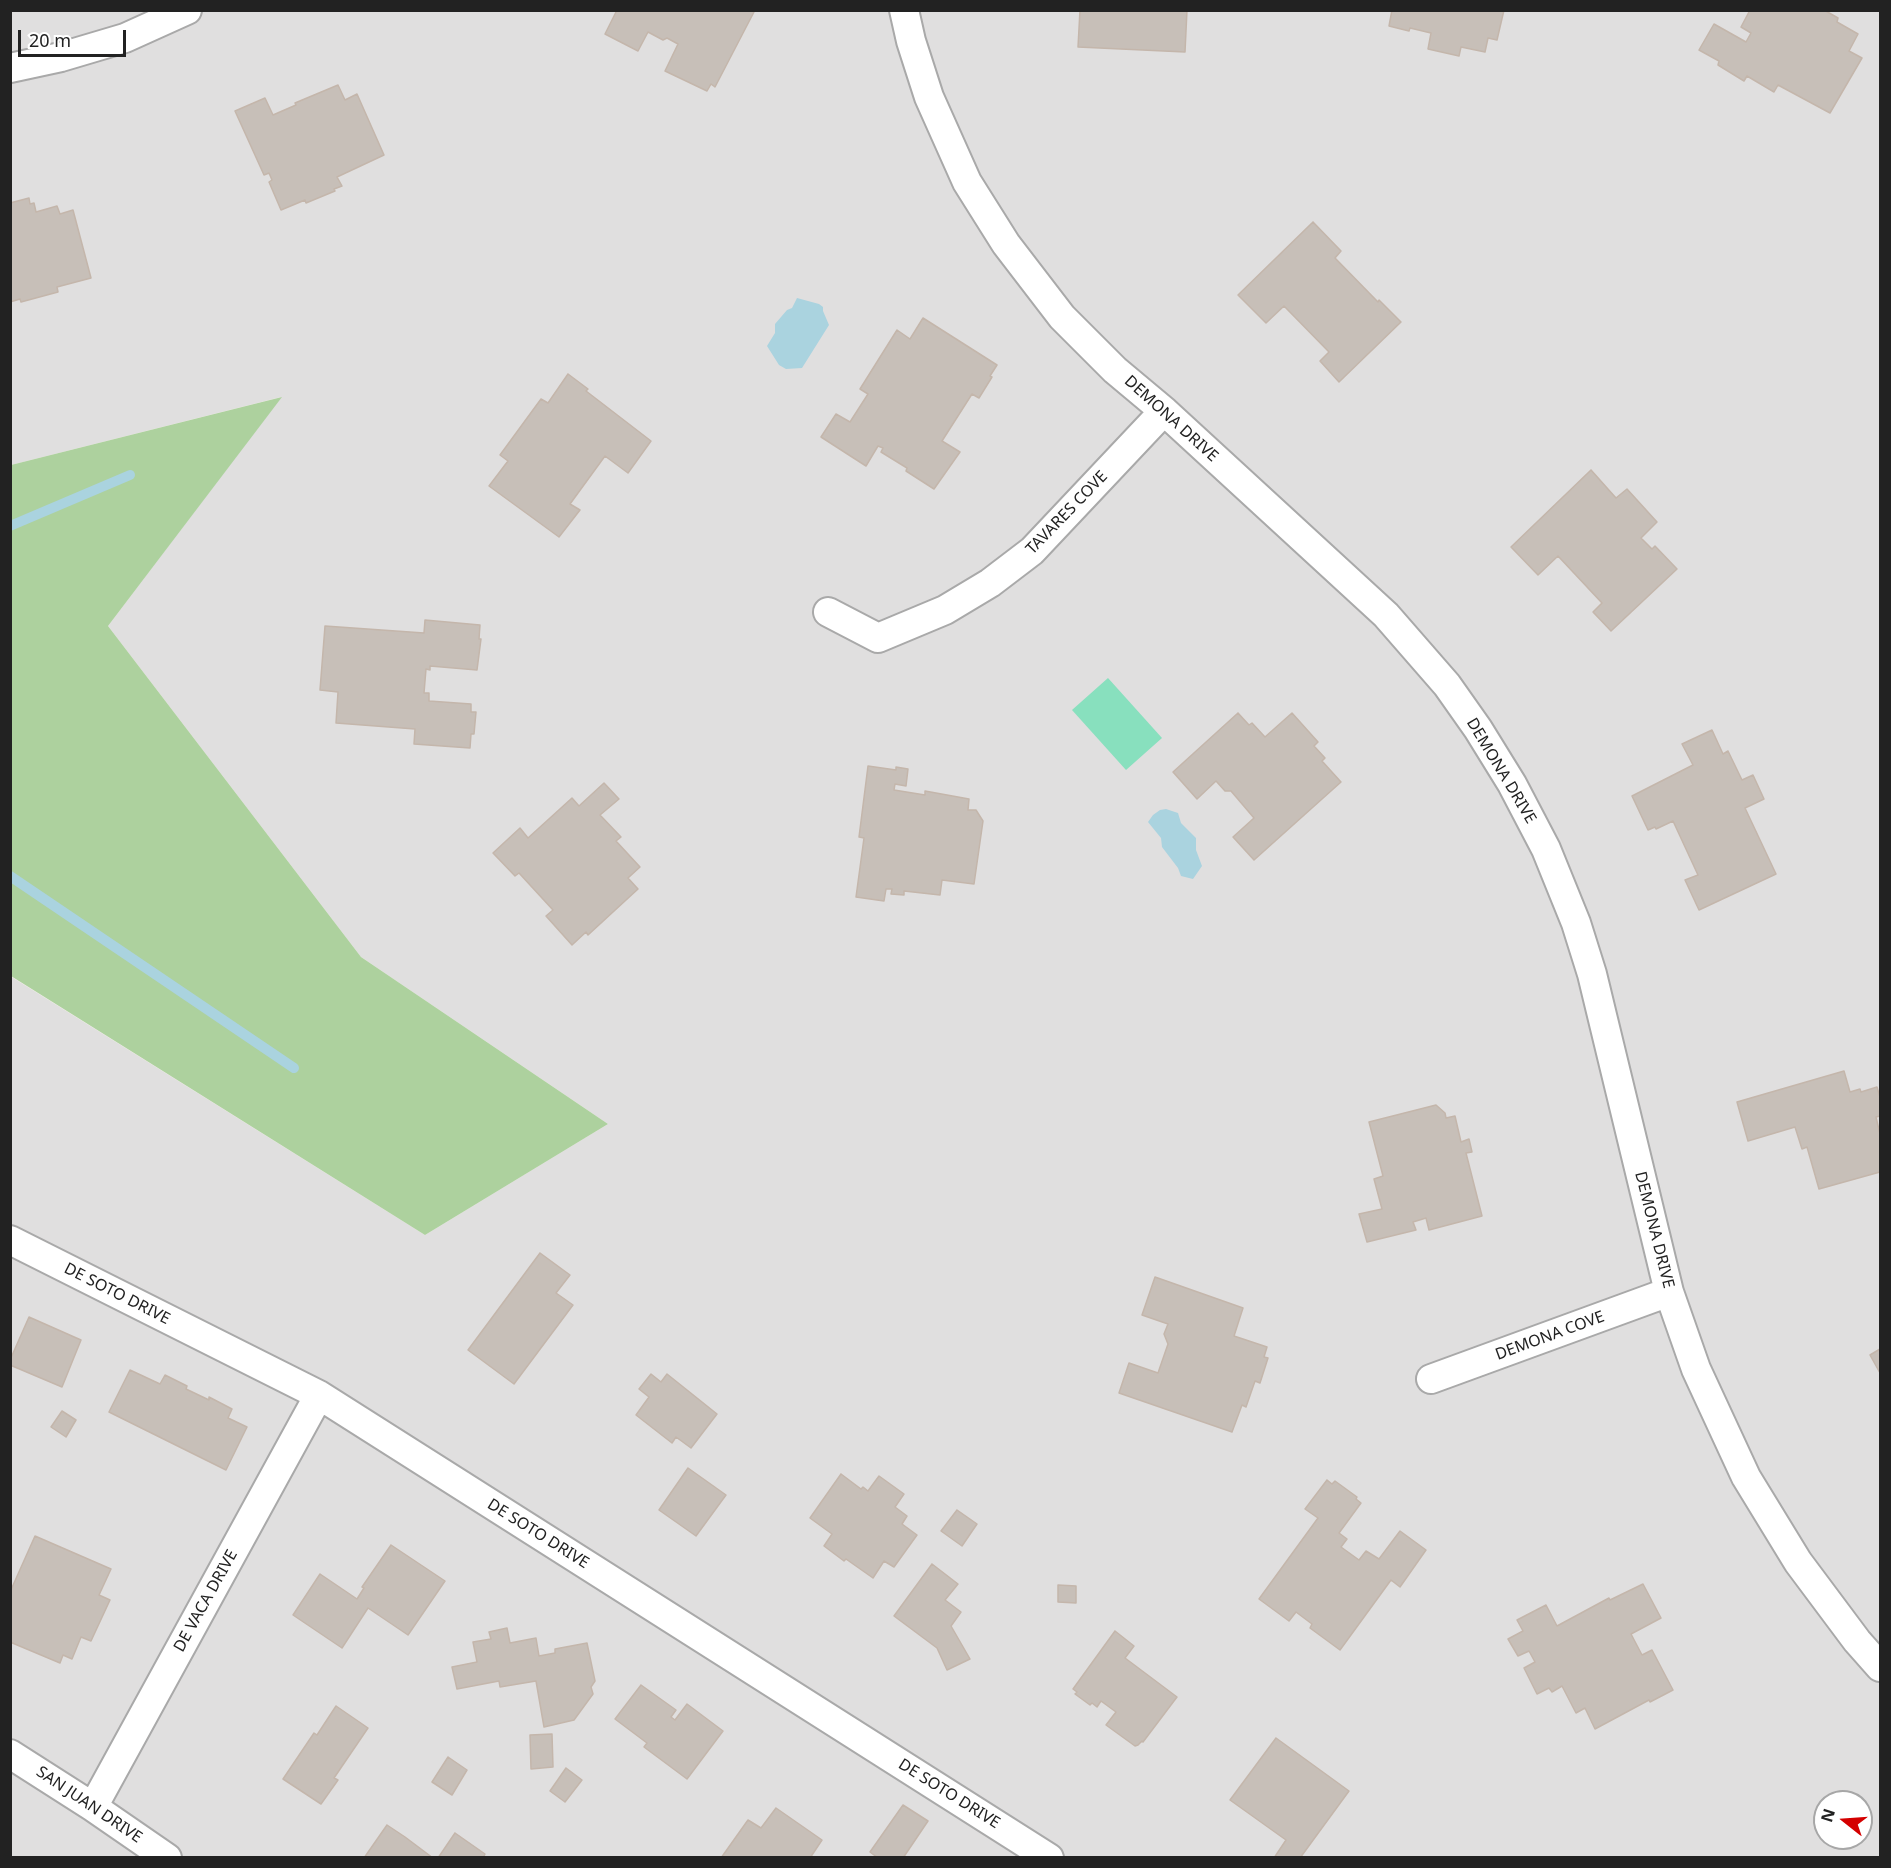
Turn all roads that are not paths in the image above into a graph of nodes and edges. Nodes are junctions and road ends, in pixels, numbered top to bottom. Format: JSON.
{"nodes":[{"id":1,"x":187,"y":10,"type":"edge"},
{"id":2,"x":904,"y":10,"type":"edge"},
{"id":3,"x":10,"y":68,"type":"edge"},
{"id":4,"x":1164,"y":411,"type":"junction"},
{"id":5,"x":828,"y":612,"type":"dead end"},
{"id":6,"x":10,"y":1240,"type":"edge"},
{"id":7,"x":1669,"y":1292,"type":"junction"},
{"id":8,"x":1431,"y":1379,"type":"dead end"},
{"id":9,"x":319,"y":1395,"type":"junction"},
{"id":10,"x":1881,"y":1667,"type":"edge"},
{"id":11,"x":10,"y":1754,"type":"edge"},
{"id":12,"x":93,"y":1807,"type":"junction"},
{"id":13,"x":166,"y":1857,"type":"edge"},
{"id":14,"x":1049,"y":1857,"type":"edge"}],
"edges":[{"from":1,"to":3,"type":"street"},
{"from":2,"to":4,"type":"street","name":"DEMONA DRIVE"},
{"from":4,"to":5,"type":"street","name":"TAVARES COVE"},
{"from":4,"to":7,"type":"street","name":"DEMONA DRIVE"},
{"from":6,"to":9,"type":"street","name":"DE SOTO DRIVE"},
{"from":7,"to":8,"type":"street","name":"DEMONA COVE"},
{"from":7,"to":10,"type":"street","name":"DEMONA DRIVE"},
{"from":9,"to":12,"type":"street","name":"DE VACA DRIVE"},
{"from":9,"to":14,"type":"street","name":"DE SOTO DRIVE"},
{"from":11,"to":12,"type":"street","name":"SAN JUAN DRIVE"},
{"from":12,"to":13,"type":"street","name":"SAN JUAN DRIVE"}]}
